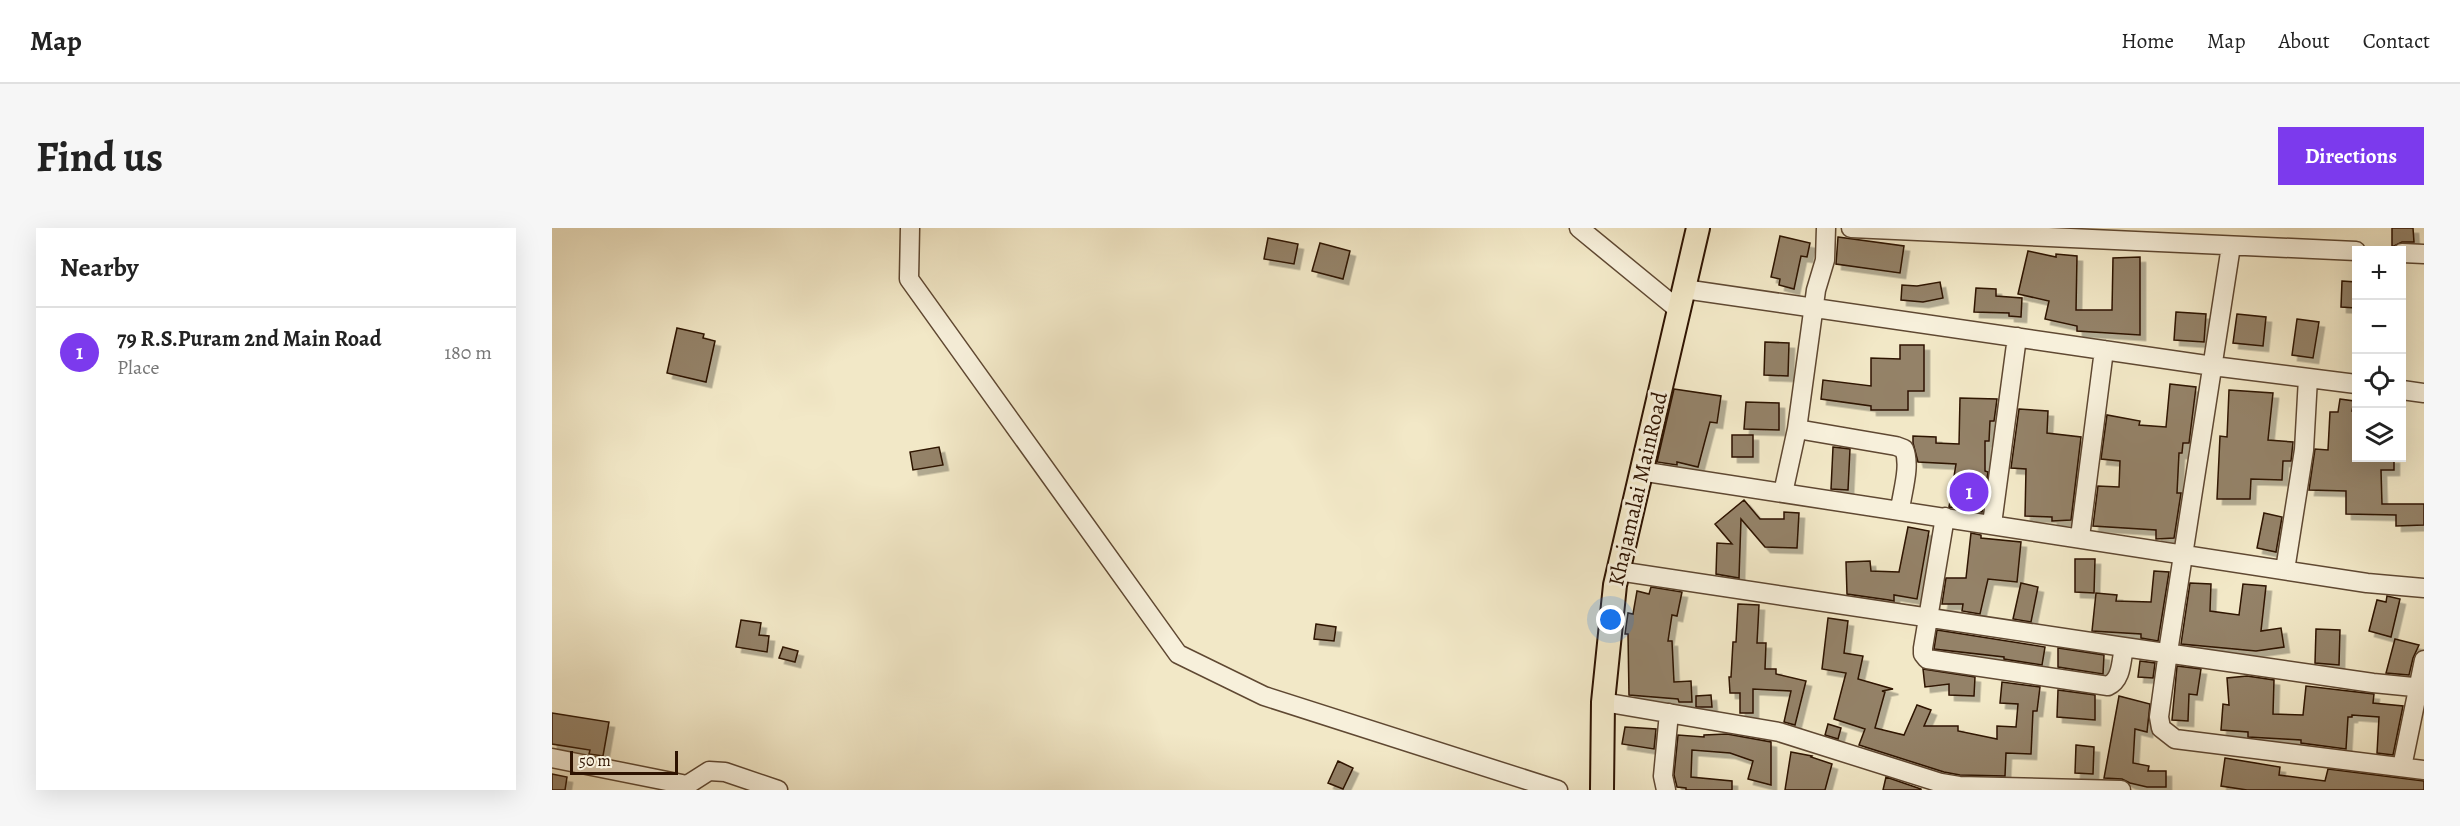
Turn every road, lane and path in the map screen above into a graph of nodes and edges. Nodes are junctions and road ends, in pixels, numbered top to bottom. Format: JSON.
{"nodes":[{"id":1,"x":910,"y":228,"type":"edge"},
{"id":2,"x":1579,"y":228,"type":"edge"},
{"id":3,"x":1698,"y":228,"type":"edge"},
{"id":4,"x":1826,"y":228,"type":"edge"},
{"id":5,"x":1851,"y":228,"type":"edge"},
{"id":6,"x":2231,"y":246,"type":"junction"},
{"id":7,"x":2352,"y":251,"type":"edge"},
{"id":8,"x":2406,"y":253,"type":"edge"},
{"id":9,"x":2424,"y":254,"type":"edge"},
{"id":10,"x":1681,"y":299,"type":"junction"},
{"id":11,"x":1814,"y":307,"type":"junction"},
{"id":12,"x":2017,"y":337,"type":"junction"},
{"id":13,"x":2104,"y":350,"type":"junction"},
{"id":14,"x":2213,"y":366,"type":"junction"},
{"id":15,"x":2308,"y":378,"type":"junction"},
{"id":16,"x":2352,"y":384,"type":"edge"},
{"id":17,"x":2406,"y":391,"type":"edge"},
{"id":18,"x":2424,"y":393,"type":"edge"},
{"id":19,"x":1797,"y":429,"type":"junction"},
{"id":20,"x":1640,"y":471,"type":"junction"},
{"id":21,"x":1784,"y":493,"type":"junction"},
{"id":22,"x":1900,"y":510,"type":"junction"},
{"id":23,"x":1945,"y":517,"type":"junction"},
{"id":24,"x":1992,"y":524,"type":"junction"},
{"id":25,"x":2080,"y":537,"type":"junction"},
{"id":26,"x":2185,"y":554,"type":"junction"},
{"id":27,"x":2285,"y":570,"type":"junction"},
{"id":28,"x":1618,"y":571,"type":"junction"},
{"id":29,"x":2424,"y":588,"type":"edge"},
{"id":30,"x":1929,"y":616,"type":"junction"},
{"id":31,"x":2124,"y":647,"type":"junction"},
{"id":32,"x":2168,"y":652,"type":"junction"},
{"id":33,"x":2424,"y":660,"type":"edge"},
{"id":34,"x":2422,"y":688,"type":"edge"},
{"id":35,"x":1603,"y":702,"type":"junction"},
{"id":36,"x":1670,"y":713,"type":"junction"},
{"id":37,"x":552,"y":758,"type":"edge"},
{"id":38,"x":2402,"y":767,"type":"junction"},
{"id":39,"x":2424,"y":770,"type":"edge"},
{"id":40,"x":686,"y":788,"type":"edge"},
{"id":41,"x":778,"y":790,"type":"edge"},
{"id":42,"x":1558,"y":790,"type":"edge"},
{"id":43,"x":1602,"y":790,"type":"edge"},
{"id":44,"x":1666,"y":790,"type":"edge"},
{"id":45,"x":2042,"y":790,"type":"edge"},
{"id":46,"x":2121,"y":790,"type":"edge"}],
"edges":[{"from":1,"to":42,"type":"street"},
{"from":2,"to":10,"type":"street"},
{"from":3,"to":10,"type":"main road","name":"Khajamalai MainRoad"},
{"from":4,"to":11,"type":"street"},
{"from":5,"to":6,"type":"street"},
{"from":6,"to":7,"type":"street"},
{"from":6,"to":14,"type":"street"},
{"from":8,"to":9,"type":"street"},
{"from":10,"to":11,"type":"street"},
{"from":10,"to":20,"type":"main road","name":"Khajamalai MainRoad"},
{"from":11,"to":12,"type":"street"},
{"from":11,"to":19,"type":"street"},
{"from":12,"to":13,"type":"street"},
{"from":12,"to":24,"type":"street"},
{"from":13,"to":14,"type":"street"},
{"from":13,"to":25,"type":"street"},
{"from":14,"to":15,"type":"street"},
{"from":14,"to":26,"type":"street"},
{"from":15,"to":16,"type":"street"},
{"from":15,"to":27,"type":"street"},
{"from":17,"to":18,"type":"street"},
{"from":19,"to":21,"type":"street"},
{"from":19,"to":22,"type":"street"},
{"from":20,"to":21,"type":"street"},
{"from":20,"to":28,"type":"main road","name":"Khajamalai MainRoad"},
{"from":21,"to":22,"type":"street"},
{"from":22,"to":23,"type":"street"},
{"from":23,"to":24,"type":"street"},
{"from":23,"to":30,"type":"street"},
{"from":24,"to":25,"type":"street"},
{"from":25,"to":26,"type":"street"},
{"from":26,"to":27,"type":"street"},
{"from":26,"to":32,"type":"street"},
{"from":27,"to":29,"type":"street"},
{"from":28,"to":30,"type":"street"},
{"from":28,"to":35,"type":"main road","name":"Khajamalai MainRoad"},
{"from":30,"to":31,"type":"street"},
{"from":30,"to":31,"type":"street"},
{"from":31,"to":32,"type":"street"},
{"from":32,"to":34,"type":"street"},
{"from":32,"to":38,"type":"street"},
{"from":33,"to":34,"type":"street"},
{"from":34,"to":38,"type":"street"},
{"from":35,"to":36,"type":"street"},
{"from":35,"to":43,"type":"main road","name":"Khajamalai MainRoad"},
{"from":36,"to":44,"type":"street"},
{"from":36,"to":45,"type":"street"},
{"from":37,"to":40,"type":"street"},
{"from":38,"to":39,"type":"street"},
{"from":40,"to":41,"type":"street"},
{"from":45,"to":46,"type":"street"}]}
